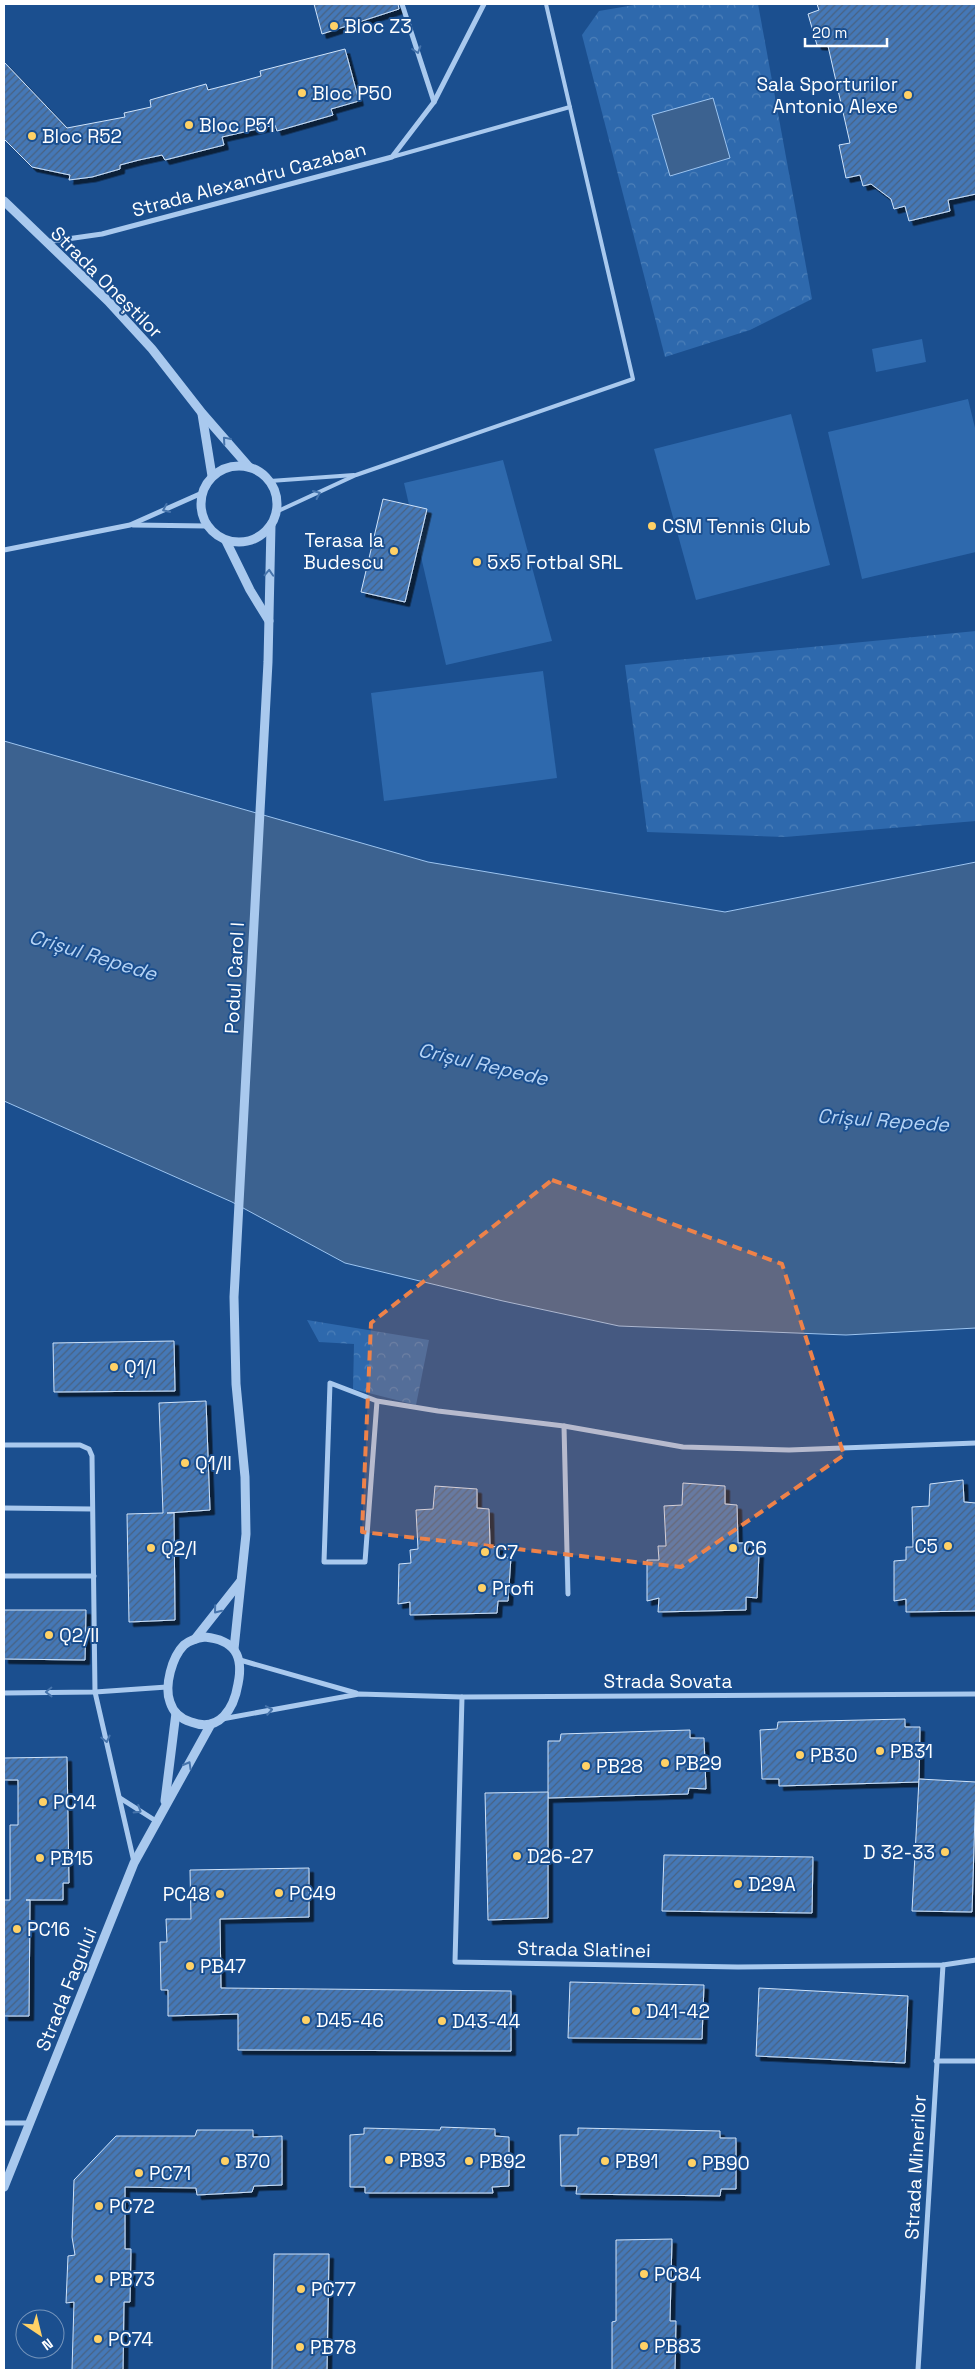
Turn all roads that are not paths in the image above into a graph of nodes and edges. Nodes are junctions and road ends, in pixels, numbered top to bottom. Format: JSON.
{"nodes":[{"id":1,"x":402,"y":4,"type":"edge"},
{"id":2,"x":484,"y":4,"type":"edge"},
{"id":3,"x":546,"y":4,"type":"edge"},
{"id":4,"x":434,"y":102,"type":"junction"},
{"id":5,"x":570,"y":107,"type":"junction"},
{"id":6,"x":392,"y":157,"type":"junction"},
{"id":7,"x":4,"y":201,"type":"edge"},
{"id":8,"x":45,"y":242,"type":"junction"},
{"id":9,"x":202,"y":413,"type":"junction"},
{"id":10,"x":249,"y":467,"type":"junction"},
{"id":11,"x":356,"y":475,"type":"junction"},
{"id":12,"x":212,"y":476,"type":"junction"},
{"id":13,"x":270,"y":481,"type":"junction"},
{"id":14,"x":202,"y":493,"type":"junction"},
{"id":15,"x":276,"y":512,"type":"junction"},
{"id":16,"x":130,"y":525,"type":"junction"},
{"id":17,"x":207,"y":526,"type":"junction"},
{"id":18,"x":271,"y":526,"type":"junction"},
{"id":19,"x":226,"y":541,"type":"junction"},
{"id":20,"x":4,"y":550,"type":"edge"},
{"id":21,"x":269,"y":621,"type":"junction"},
{"id":22,"x":377,"y":1401,"type":"junction"},
{"id":23,"x":564,"y":1426,"type":"junction"},
{"id":24,"x":976,"y":1443,"type":"edge"},
{"id":25,"x":4,"y":1445,"type":"edge"},
{"id":26,"x":4,"y":1508,"type":"edge"},
{"id":27,"x":92,"y":1509,"type":"junction"},
{"id":28,"x":4,"y":1576,"type":"edge"},
{"id":29,"x":94,"y":1576,"type":"junction"},
{"id":30,"x":240,"y":1582,"type":"junction"},
{"id":31,"x":568,"y":1594,"type":"dead end"},
{"id":32,"x":194,"y":1639,"type":"junction"},
{"id":33,"x":234,"y":1649,"type":"junction"},
{"id":34,"x":240,"y":1660,"type":"junction"},
{"id":35,"x":167,"y":1687,"type":"junction"},
{"id":36,"x":95,"y":1692,"type":"junction"},
{"id":37,"x":4,"y":1693,"type":"edge"},
{"id":38,"x":359,"y":1694,"type":"junction"},
{"id":39,"x":976,"y":1694,"type":"edge"},
{"id":40,"x":462,"y":1697,"type":"junction"},
{"id":41,"x":176,"y":1713,"type":"junction"},
{"id":42,"x":221,"y":1719,"type":"junction"},
{"id":43,"x":211,"y":1724,"type":"junction"},
{"id":44,"x":120,"y":1798,"type":"junction"},
{"id":45,"x":164,"y":1806,"type":"junction"},
{"id":46,"x":156,"y":1821,"type":"junction"},
{"id":47,"x":134,"y":1863,"type":"junction"},
{"id":48,"x":976,"y":1960,"type":"edge"},
{"id":49,"x":943,"y":1965,"type":"junction"},
{"id":50,"x":936,"y":2061,"type":"junction"},
{"id":51,"x":976,"y":2061,"type":"edge"},
{"id":52,"x":4,"y":2123,"type":"edge"},
{"id":53,"x":29,"y":2123,"type":"junction"},
{"id":54,"x":4,"y":2187,"type":"edge"},
{"id":55,"x":918,"y":2370,"type":"edge"}],
"edges":[{"from":1,"to":4,"type":"street","one_way":true},
{"from":2,"to":4,"type":"street","name":"Strada Alexandru Cazaban"},
{"from":3,"to":5,"type":"lane"},
{"from":4,"to":6,"type":"street","name":"Strada Alexandru Cazaban"},
{"from":5,"to":6,"type":"lane"},
{"from":5,"to":11,"type":"lane"},
{"from":6,"to":8,"type":"street","name":"Strada Alexandru Cazaban"},
{"from":7,"to":8,"type":"street","name":"Strada Oneștilor"},
{"from":8,"to":9,"type":"street","name":"Strada Oneștilor"},
{"from":10,"to":9,"type":"street","name":"Strada Oneștilor","one_way":true},
{"from":9,"to":12,"type":"street","name":"Strada Oneștilor"},
{"from":10,"to":12,"type":"street"},
{"from":10,"to":13,"type":"street"},
{"from":11,"to":13,"type":"lane"},
{"from":15,"to":11,"type":"lane","one_way":true},
{"from":12,"to":14,"type":"street"},
{"from":13,"to":15,"type":"street"},
{"from":14,"to":16,"type":"street","one_way":true},
{"from":14,"to":17,"type":"street"},
{"from":15,"to":18,"type":"street"},
{"from":16,"to":17,"type":"street"},
{"from":16,"to":20,"type":"street"},
{"from":17,"to":19,"type":"street"},
{"from":18,"to":19,"type":"street"},
{"from":21,"to":18,"type":"street","name":"Podul Carol I","one_way":true},
{"from":19,"to":21,"type":"street"},
{"from":21,"to":30,"type":"street","name":"Podul Carol I"},
{"from":22,"to":22,"type":"street"},
{"from":22,"to":23,"type":"street"},
{"from":23,"to":24,"type":"street"},
{"from":23,"to":31,"type":"street"},
{"from":25,"to":27,"type":"street"},
{"from":26,"to":27,"type":"street"},
{"from":27,"to":29,"type":"street"},
{"from":28,"to":29,"type":"street"},
{"from":29,"to":36,"type":"street"},
{"from":30,"to":32,"type":"street","one_way":true},
{"from":30,"to":33,"type":"street"},
{"from":32,"to":33,"type":"street"},
{"from":32,"to":35,"type":"street"},
{"from":33,"to":34,"type":"street"},
{"from":34,"to":38,"type":"street","name":"Strada Sovata"},
{"from":34,"to":42,"type":"street"},
{"from":35,"to":36,"type":"street"},
{"from":35,"to":41,"type":"street","name":"Strada Fagului"},
{"from":36,"to":37,"type":"street","one_way":true},
{"from":36,"to":44,"type":"street","one_way":true},
{"from":38,"to":40,"type":"street","name":"Strada Sovata"},
{"from":42,"to":38,"type":"street","name":"Strada Sovata","one_way":true},
{"from":39,"to":40,"type":"street","name":"Strada Sovata"},
{"from":40,"to":49,"type":"street","name":"Strada Slatinei"},
{"from":41,"to":43,"type":"street"},
{"from":41,"to":45,"type":"street","name":"Strada Fagului"},
{"from":42,"to":43,"type":"street"},
{"from":45,"to":43,"type":"street","name":"Strada Fagului","one_way":true},
{"from":44,"to":46,"type":"street","one_way":true},
{"from":44,"to":47,"type":"street"},
{"from":45,"to":46,"type":"street","name":"Strada Fagului"},
{"from":46,"to":47,"type":"street","name":"Strada Fagului"},
{"from":47,"to":53,"type":"street","name":"Strada Fagului"},
{"from":48,"to":49,"type":"street","name":"Strada Slatinei"},
{"from":49,"to":50,"type":"street","name":"Strada Minerilor"},
{"from":50,"to":51,"type":"street"},
{"from":50,"to":55,"type":"street","name":"Strada Minerilor"},
{"from":52,"to":53,"type":"street"},
{"from":53,"to":54,"type":"street","name":"Strada Fagului"}]}
